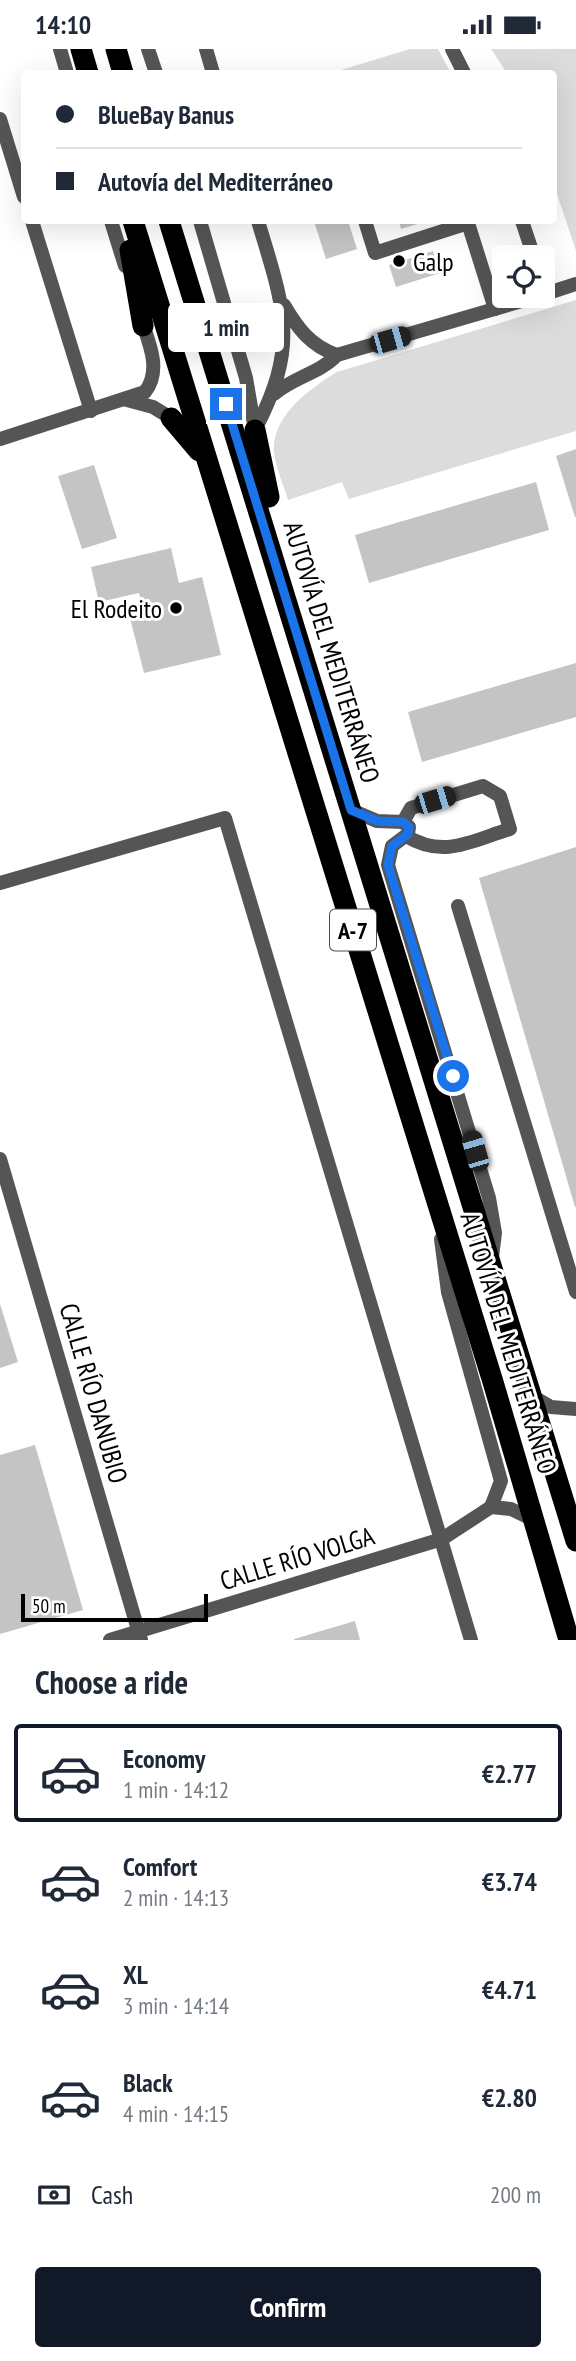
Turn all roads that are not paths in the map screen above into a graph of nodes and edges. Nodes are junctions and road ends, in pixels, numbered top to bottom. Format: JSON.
{"nodes":[{"id":1,"x":60,"y":49,"type":"edge"},
{"id":2,"x":80,"y":49,"type":"edge"},
{"id":3,"x":116,"y":49,"type":"edge"},
{"id":4,"x":148,"y":49,"type":"edge"},
{"id":5,"x":206,"y":49,"type":"edge"},
{"id":6,"x":452,"y":49,"type":"edge"},
{"id":7,"x":66,"y":70,"type":"edge"},
{"id":8,"x":87,"y":70,"type":"edge"},
{"id":9,"x":122,"y":70,"type":"edge"},
{"id":10,"x":155,"y":70,"type":"edge"},
{"id":11,"x":212,"y":70,"type":"edge"},
{"id":12,"x":462,"y":70,"type":"edge"},
{"id":13,"x":0,"y":118,"type":"edge"},
{"id":14,"x":21,"y":188,"type":"edge"},
{"id":15,"x":33,"y":224,"type":"edge"},
{"id":16,"x":112,"y":224,"type":"edge"},
{"id":17,"x":125,"y":224,"type":"edge"},
{"id":18,"x":134,"y":224,"type":"edge"},
{"id":19,"x":170,"y":224,"type":"edge"},
{"id":20,"x":201,"y":224,"type":"edge"},
{"id":21,"x":259,"y":224,"type":"edge"},
{"id":22,"x":366,"y":224,"type":"edge"},
{"id":23,"x":462,"y":224,"type":"edge"},
{"id":24,"x":469,"y":224,"type":"edge"},
{"id":25,"x":523,"y":224,"type":"edge"},
{"id":26,"x":530,"y":245,"type":"edge"},
{"id":27,"x":576,"y":284,"type":"edge"},
{"id":28,"x":555,"y":289,"type":"edge"},
{"id":29,"x":282,"y":303,"type":"junction"},
{"id":30,"x":495,"y":309,"type":"joint"},
{"id":31,"x":143,"y":326,"type":"junction"},
{"id":32,"x":337,"y":355,"type":"junction"},
{"id":33,"x":274,"y":394,"type":"junction"},
{"id":34,"x":127,"y":400,"type":"junction"},
{"id":35,"x":91,"y":411,"type":"junction"},
{"id":36,"x":171,"y":418,"type":"joint"},
{"id":37,"x":256,"y":430,"type":"junction"},
{"id":38,"x":0,"y":439,"type":"edge"},
{"id":39,"x":207,"y":462,"type":"junction"},
{"id":40,"x":315,"y":693,"type":"junction"},
{"id":41,"x":351,"y":810,"type":"junction"},
{"id":42,"x":405,"y":829,"type":"junction"},
{"id":43,"x":0,"y":883,"type":"edge"},
{"id":44,"x":458,"y":906,"type":"dead end"},
{"id":45,"x":0,"y":1159,"type":"edge"},
{"id":46,"x":435,"y":1197,"type":"junction"},
{"id":47,"x":492,"y":1265,"type":"junction"},
{"id":48,"x":576,"y":1291,"type":"edge"},
{"id":49,"x":532,"y":1396,"type":"junction"},
{"id":50,"x":576,"y":1409,"type":"edge"},
{"id":51,"x":491,"y":1507,"type":"junction"},
{"id":52,"x":534,"y":1520,"type":"junction"},
{"id":53,"x":442,"y":1539,"type":"junction"},
{"id":54,"x":576,"y":1541,"type":"edge"},
{"id":55,"x":140,"y":1636,"type":"edge"},
{"id":56,"x":110,"y":1640,"type":"edge"},
{"id":57,"x":471,"y":1640,"type":"edge"},
{"id":58,"x":569,"y":1640,"type":"edge"}],
"edges":[{"from":1,"to":7,"type":"street"},
{"from":2,"to":8,"type":"highway"},
{"from":3,"to":9,"type":"highway"},
{"from":4,"to":10,"type":"street"},
{"from":5,"to":11,"type":"street"},
{"from":6,"to":12,"type":"street"},
{"from":13,"to":14,"type":"street"},
{"from":15,"to":35,"type":"street"},
{"from":16,"to":31,"type":"street"},
{"from":17,"to":31,"type":"highway"},
{"from":18,"to":39,"type":"highway","name":"AUTOVÍA DEL MEDITERRÁNEO","number":"A-7"},
{"from":19,"to":40,"type":"highway","name":"AUTOVÍA DEL MEDITERRÁNEO","number":"A-7"},
{"from":20,"to":37,"type":"street"},
{"from":21,"to":29,"type":"street"},
{"from":22,"to":23,"type":"street"},
{"from":24,"to":30,"type":"street"},
{"from":25,"to":26,"type":"street"},
{"from":27,"to":28,"type":"street"},
{"from":29,"to":32,"type":"street"},
{"from":29,"to":33,"type":"street"},
{"from":30,"to":32,"type":"street"},
{"from":31,"to":34,"type":"street"},
{"from":32,"to":33,"type":"street"},
{"from":33,"to":37,"type":"street"},
{"from":34,"to":35,"type":"street"},
{"from":34,"to":36,"type":"street"},
{"from":35,"to":38,"type":"street"},
{"from":36,"to":39,"type":"highway"},
{"from":37,"to":40,"type":"highway"},
{"from":39,"to":46,"type":"highway","name":"AUTOVÍA DEL MEDITERRÁNEO","number":"A-7"},
{"from":40,"to":41,"type":"highway","name":"AUTOVÍA DEL MEDITERRÁNEO","number":"A-7"},
{"from":41,"to":42,"type":"street"},
{"from":41,"to":47,"type":"highway","name":"AUTOVÍA DEL MEDITERRÁNEO","number":"A-7"},
{"from":42,"to":42,"type":"street"},
{"from":42,"to":47,"type":"street"},
{"from":43,"to":53,"type":"street"},
{"from":44,"to":48,"type":"street"},
{"from":45,"to":55,"type":"street","name":"CALLE RÍO DANUBIO"},
{"from":46,"to":51,"type":"street"},
{"from":46,"to":52,"type":"highway","name":"AUTOVÍA DEL MEDITERRÁNEO","number":"A-7"},
{"from":47,"to":49,"type":"highway","name":"AUTOVÍA DEL MEDITERRÁNEO","number":"A-7"},
{"from":49,"to":50,"type":"street"},
{"from":49,"to":54,"type":"highway","name":"AUTOVÍA DEL MEDITERRÁNEO","number":"A-7"},
{"from":51,"to":52,"type":"street"},
{"from":51,"to":53,"type":"street","name":"CALLE RÍO VOLGA"},
{"from":52,"to":58,"type":"highway","name":"AUTOVÍA DEL MEDITERRÁNEO","number":"A-7"},
{"from":53,"to":55,"type":"street","name":"CALLE RÍO VOLGA"},
{"from":53,"to":57,"type":"street"},
{"from":55,"to":56,"type":"street","name":"CALLE RÍO VOLGA"}]}
